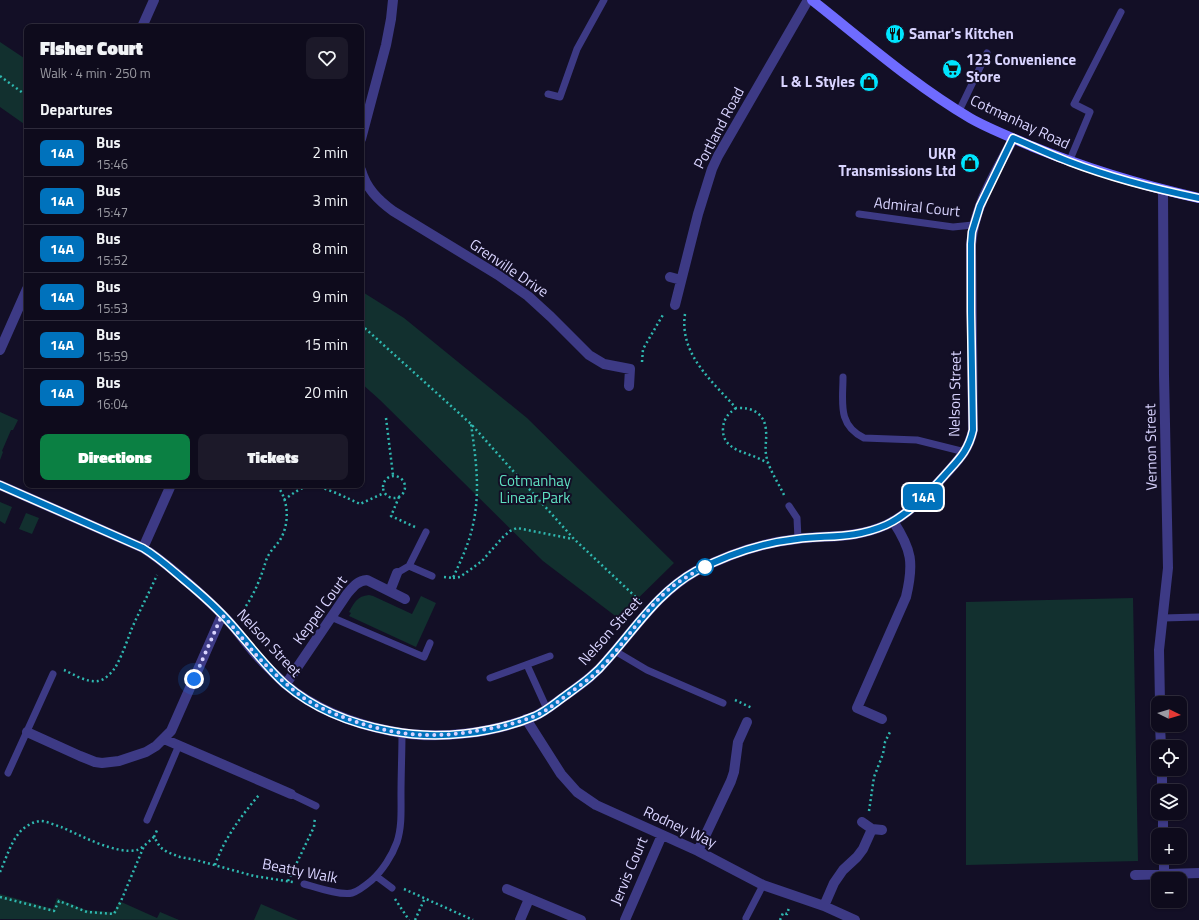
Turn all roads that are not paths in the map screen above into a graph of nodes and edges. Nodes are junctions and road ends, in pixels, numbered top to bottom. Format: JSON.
{"nodes":[{"id":1,"x":154,"y":0,"type":"edge"},
{"id":2,"x":392,"y":0,"type":"edge"},
{"id":3,"x":604,"y":0,"type":"edge"},
{"id":4,"x":808,"y":0,"type":"edge"},
{"id":5,"x":812,"y":0,"type":"edge"},
{"id":6,"x":1120,"y":12,"type":"dead end"},
{"id":7,"x":143,"y":24,"type":"edge"},
{"id":8,"x":987,"y":54,"type":"dead end"},
{"id":9,"x":548,"y":94,"type":"dead end"},
{"id":10,"x":959,"y":111,"type":"junction"},
{"id":11,"x":364,"y":128,"type":"edge"},
{"id":12,"x":1013,"y":138,"type":"junction"},
{"id":13,"x":1070,"y":162,"type":"junction"},
{"id":14,"x":364,"y":179,"type":"edge"},
{"id":15,"x":1163,"y":190,"type":"junction"},
{"id":16,"x":1199,"y":198,"type":"edge"},
{"id":17,"x":859,"y":214,"type":"dead end"},
{"id":18,"x":973,"y":224,"type":"junction"},
{"id":19,"x":670,"y":277,"type":"dead end"},
{"id":20,"x":681,"y":280,"type":"junction"},
{"id":21,"x":24,"y":296,"type":"edge"},
{"id":22,"x":675,"y":305,"type":"road end"},
{"id":23,"x":0,"y":350,"type":"edge"},
{"id":24,"x":843,"y":377,"type":"dead end"},
{"id":25,"x":629,"y":386,"type":"dead end"},
{"id":26,"x":965,"y":452,"type":"junction"},
{"id":27,"x":0,"y":485,"type":"edge"},
{"id":28,"x":170,"y":488,"type":"edge"},
{"id":29,"x":789,"y":506,"type":"road end"},
{"id":30,"x":893,"y":521,"type":"junction"},
{"id":31,"x":426,"y":532,"type":"road end"},
{"id":32,"x":798,"y":539,"type":"junction"},
{"id":33,"x":143,"y":548,"type":"junction"},
{"id":34,"x":409,"y":566,"type":"junction"},
{"id":35,"x":397,"y":573,"type":"joint"},
{"id":36,"x":432,"y":576,"type":"road end"},
{"id":37,"x":390,"y":591,"type":"junction"},
{"id":38,"x":405,"y":599,"type":"dead end"},
{"id":39,"x":222,"y":615,"type":"junction"},
{"id":40,"x":332,"y":617,"type":"junction"},
{"id":41,"x":1199,"y":617,"type":"edge"},
{"id":42,"x":1162,"y":618,"type":"junction"},
{"id":43,"x":430,"y":643,"type":"dead end"},
{"id":44,"x":615,"y":651,"type":"junction"},
{"id":45,"x":550,"y":656,"type":"dead end"},
{"id":46,"x":527,"y":665,"type":"junction"},
{"id":47,"x":53,"y":674,"type":"road end"},
{"id":48,"x":490,"y":678,"type":"dead end"},
{"id":49,"x":286,"y":684,"type":"junction"},
{"id":50,"x":1160,"y":696,"type":"edge"},
{"id":51,"x":723,"y":704,"type":"road end"},
{"id":52,"x":547,"y":709,"type":"junction"},
{"id":53,"x":526,"y":719,"type":"junction"},
{"id":54,"x":882,"y":719,"type":"road end"},
{"id":55,"x":747,"y":722,"type":"road end"},
{"id":56,"x":27,"y":732,"type":"junction"},
{"id":57,"x":402,"y":733,"type":"junction"},
{"id":58,"x":164,"y":739,"type":"junction"},
{"id":59,"x":178,"y":745,"type":"junction"},
{"id":60,"x":8,"y":773,"type":"dead end"},
{"id":61,"x":291,"y":794,"type":"joint"},
{"id":62,"x":316,"y":806,"type":"road end"},
{"id":63,"x":147,"y":820,"type":"dead end"},
{"id":64,"x":862,"y":822,"type":"road end"},
{"id":65,"x":872,"y":829,"type":"junction"},
{"id":66,"x":882,"y":830,"type":"dead end"},
{"id":67,"x":662,"y":835,"type":"junction"},
{"id":68,"x":698,"y":851,"type":"junction"},
{"id":69,"x":1187,"y":873,"type":"edge"},
{"id":70,"x":1199,"y":873,"type":"edge"},
{"id":71,"x":1151,"y":874,"type":"edge"},
{"id":72,"x":1135,"y":875,"type":"dead end"},
{"id":73,"x":376,"y":876,"type":"junction"},
{"id":74,"x":304,"y":884,"type":"road end"},
{"id":75,"x":763,"y":885,"type":"junction"},
{"id":76,"x":392,"y":888,"type":"road end"},
{"id":77,"x":507,"y":889,"type":"dead end"},
{"id":78,"x":529,"y":898,"type":"junction"},
{"id":79,"x":824,"y":906,"type":"junction"},
{"id":80,"x":746,"y":918,"type":"dead end"},
{"id":81,"x":520,"y":920,"type":"edge"},
{"id":82,"x":581,"y":920,"type":"edge"},
{"id":83,"x":625,"y":920,"type":"edge"},
{"id":84,"x":855,"y":920,"type":"edge"}],
"edges":[{"from":1,"to":7,"type":"street"},
{"from":2,"to":11,"type":"street"},
{"from":3,"to":9,"type":"lane"},
{"from":4,"to":20,"type":"street","name":"Portland Road"},
{"from":5,"to":10,"type":"street","name":"Cotmanhay Road"},
{"from":6,"to":13,"type":"lane"},
{"from":8,"to":10,"type":"lane"},
{"from":10,"to":12,"type":"street","name":"Cotmanhay Road"},
{"from":12,"to":13,"type":"street","name":"Cotmanhay Road"},
{"from":12,"to":18,"type":"street","name":"Nelson Street"},
{"from":13,"to":15,"type":"street","name":"Cotmanhay Road"},
{"from":14,"to":25,"type":"street","name":"Grenville Drive"},
{"from":15,"to":16,"type":"street","name":"Cotmanhay Road"},
{"from":15,"to":42,"type":"street","name":"Vernon Street"},
{"from":17,"to":18,"type":"lane","name":"Admiral Court"},
{"from":18,"to":26,"type":"street","name":"Nelson Street"},
{"from":19,"to":20,"type":"street"},
{"from":20,"to":22,"type":"street","name":"Portland Road"},
{"from":21,"to":23,"type":"street"},
{"from":24,"to":26,"type":"lane"},
{"from":26,"to":30,"type":"street","name":"Nelson Street"},
{"from":27,"to":33,"type":"street","name":"Nelson Street"},
{"from":28,"to":33,"type":"street"},
{"from":29,"to":32,"type":"lane"},
{"from":30,"to":32,"type":"street","name":"Nelson Street"},
{"from":30,"to":54,"type":"street"},
{"from":31,"to":34,"type":"lane"},
{"from":32,"to":44,"type":"street","name":"Nelson Street"},
{"from":33,"to":39,"type":"street","name":"Nelson Street"},
{"from":34,"to":35,"type":"lane"},
{"from":34,"to":36,"type":"lane"},
{"from":35,"to":37,"type":"street"},
{"from":37,"to":38,"type":"street","name":"Keppel Court"},
{"from":37,"to":40,"type":"street","name":"Keppel Court"},
{"from":39,"to":49,"type":"street","name":"Nelson Street"},
{"from":39,"to":58,"type":"street"},
{"from":40,"to":43,"type":"lane"},
{"from":40,"to":49,"type":"street","name":"Keppel Court"},
{"from":41,"to":42,"type":"lane"},
{"from":42,"to":50,"type":"street","name":"Vernon Street"},
{"from":44,"to":51,"type":"lane"},
{"from":44,"to":52,"type":"street","name":"Nelson Street"},
{"from":45,"to":46,"type":"lane"},
{"from":46,"to":48,"type":"lane"},
{"from":46,"to":52,"type":"lane"},
{"from":47,"to":56,"type":"lane"},
{"from":49,"to":57,"type":"street","name":"Nelson Street"},
{"from":52,"to":53,"type":"street","name":"Nelson Street"},
{"from":53,"to":57,"type":"street","name":"Nelson Street"},
{"from":53,"to":67,"type":"street","name":"Rodney Way"},
{"from":55,"to":68,"type":"street"},
{"from":56,"to":58,"type":"street"},
{"from":56,"to":60,"type":"lane"},
{"from":57,"to":73,"type":"lane","name":"Beatty Walk"},
{"from":58,"to":59,"type":"street"},
{"from":59,"to":61,"type":"street"},
{"from":59,"to":63,"type":"lane"},
{"from":61,"to":62,"type":"lane"},
{"from":64,"to":65,"type":"street"},
{"from":65,"to":66,"type":"street"},
{"from":65,"to":79,"type":"street"},
{"from":67,"to":68,"type":"street","name":"Rodney Way"},
{"from":67,"to":83,"type":"street","name":"Jervis Court"},
{"from":68,"to":75,"type":"street","name":"Rodney Way"},
{"from":69,"to":70,"type":"street"},
{"from":71,"to":72,"type":"street"},
{"from":73,"to":74,"type":"lane","name":"Beatty Walk"},
{"from":73,"to":76,"type":"lane"},
{"from":75,"to":79,"type":"street","name":"Rodney Way"},
{"from":75,"to":80,"type":"lane"},
{"from":77,"to":78,"type":"street"},
{"from":78,"to":81,"type":"street"},
{"from":78,"to":82,"type":"street"},
{"from":79,"to":84,"type":"street","name":"Rodney Way"}]}
